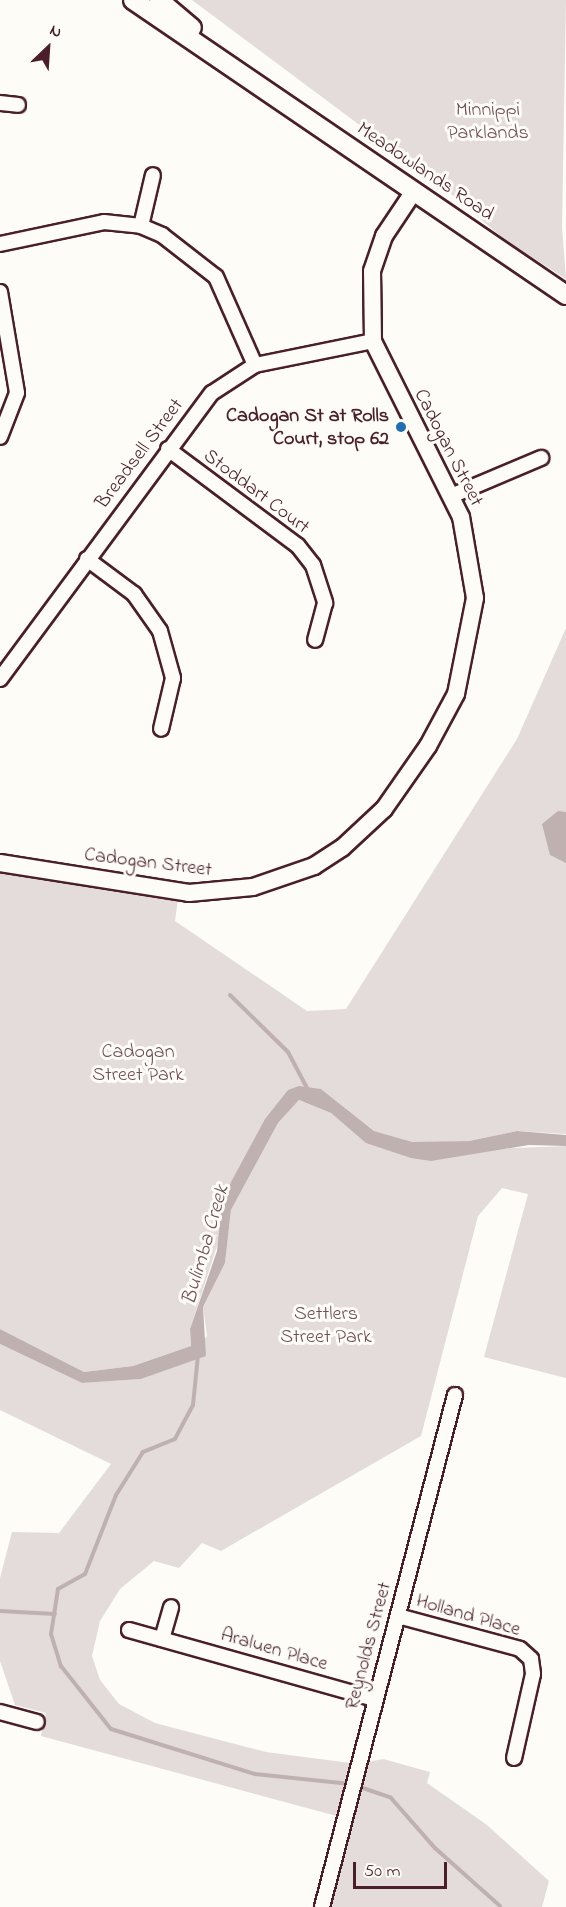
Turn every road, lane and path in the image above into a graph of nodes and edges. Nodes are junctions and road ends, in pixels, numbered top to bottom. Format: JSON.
{"nodes":[{"id":1,"x":133,"y":0,"type":"edge"},
{"id":2,"x":159,"y":0,"type":"edge"},
{"id":3,"x":259,"y":86,"type":"junction"},
{"id":4,"x":0,"y":103,"type":"edge"},
{"id":5,"x":18,"y":105,"type":"dead end"},
{"id":6,"x":153,"y":175,"type":"dead end"},
{"id":7,"x":414,"y":191,"type":"junction"},
{"id":8,"x":141,"y":226,"type":"junction"},
{"id":9,"x":0,"y":244,"type":"edge"},
{"id":10,"x":0,"y":292,"type":"edge"},
{"id":11,"x":566,"y":295,"type":"edge"},
{"id":12,"x":373,"y":340,"type":"junction"},
{"id":13,"x":255,"y":365,"type":"junction"},
{"id":14,"x":0,"y":437,"type":"edge"},
{"id":15,"x":168,"y":449,"type":"junction"},
{"id":16,"x":541,"y":458,"type":"dead end"},
{"id":17,"x":451,"y":496,"type":"junction"},
{"id":18,"x":87,"y":559,"type":"junction"},
{"id":19,"x":315,"y":640,"type":"dead end"},
{"id":20,"x":0,"y":679,"type":"edge"},
{"id":21,"x":161,"y":729,"type":"dead end"},
{"id":22,"x":0,"y":863,"type":"edge"},
{"id":23,"x":454,"y":1395,"type":"dead end"},
{"id":24,"x":171,"y":1607,"type":"dead end"},
{"id":25,"x":398,"y":1616,"type":"junction"},
{"id":26,"x":129,"y":1630,"type":"dead end"},
{"id":27,"x":162,"y":1639,"type":"junction"},
{"id":28,"x":375,"y":1699,"type":"junction"},
{"id":29,"x":0,"y":1712,"type":"edge"},
{"id":30,"x":37,"y":1722,"type":"dead end"},
{"id":31,"x":514,"y":1758,"type":"dead end"},
{"id":32,"x":322,"y":1907,"type":"edge"}],
"edges":[{"from":1,"to":3,"type":"main road","name":"Meadowlands Road"},
{"from":2,"to":3,"type":"main road","name":"Meadowlands Road"},
{"from":3,"to":7,"type":"main road","name":"Meadowlands Road"},
{"from":4,"to":5,"type":"street"},
{"from":6,"to":8,"type":"street"},
{"from":7,"to":11,"type":"main road","name":"Meadowlands Road"},
{"from":7,"to":12,"type":"street","name":"Cadogan Street"},
{"from":8,"to":9,"type":"street"},
{"from":8,"to":13,"type":"street"},
{"from":10,"to":14,"type":"street"},
{"from":12,"to":13,"type":"street","name":"Breadsell Street"},
{"from":12,"to":17,"type":"street","name":"Cadogan Street"},
{"from":13,"to":15,"type":"street","name":"Breadsell Street"},
{"from":15,"to":18,"type":"street","name":"Breadsell Street"},
{"from":15,"to":19,"type":"street","name":"Stoddart Court"},
{"from":16,"to":17,"type":"street"},
{"from":17,"to":22,"type":"street","name":"Cadogan Street"},
{"from":18,"to":20,"type":"street","name":"Breadsell Street"},
{"from":18,"to":21,"type":"street"},
{"from":23,"to":25,"type":"street","name":"Reynolds Street"},
{"from":24,"to":27,"type":"street"},
{"from":25,"to":28,"type":"street","name":"Reynolds Street"},
{"from":25,"to":31,"type":"street","name":"Holland Place"},
{"from":26,"to":27,"type":"street","name":"Araluen Place"},
{"from":27,"to":28,"type":"street","name":"Araluen Place"},
{"from":28,"to":32,"type":"street","name":"Reynolds Street"},
{"from":29,"to":30,"type":"street"}]}
